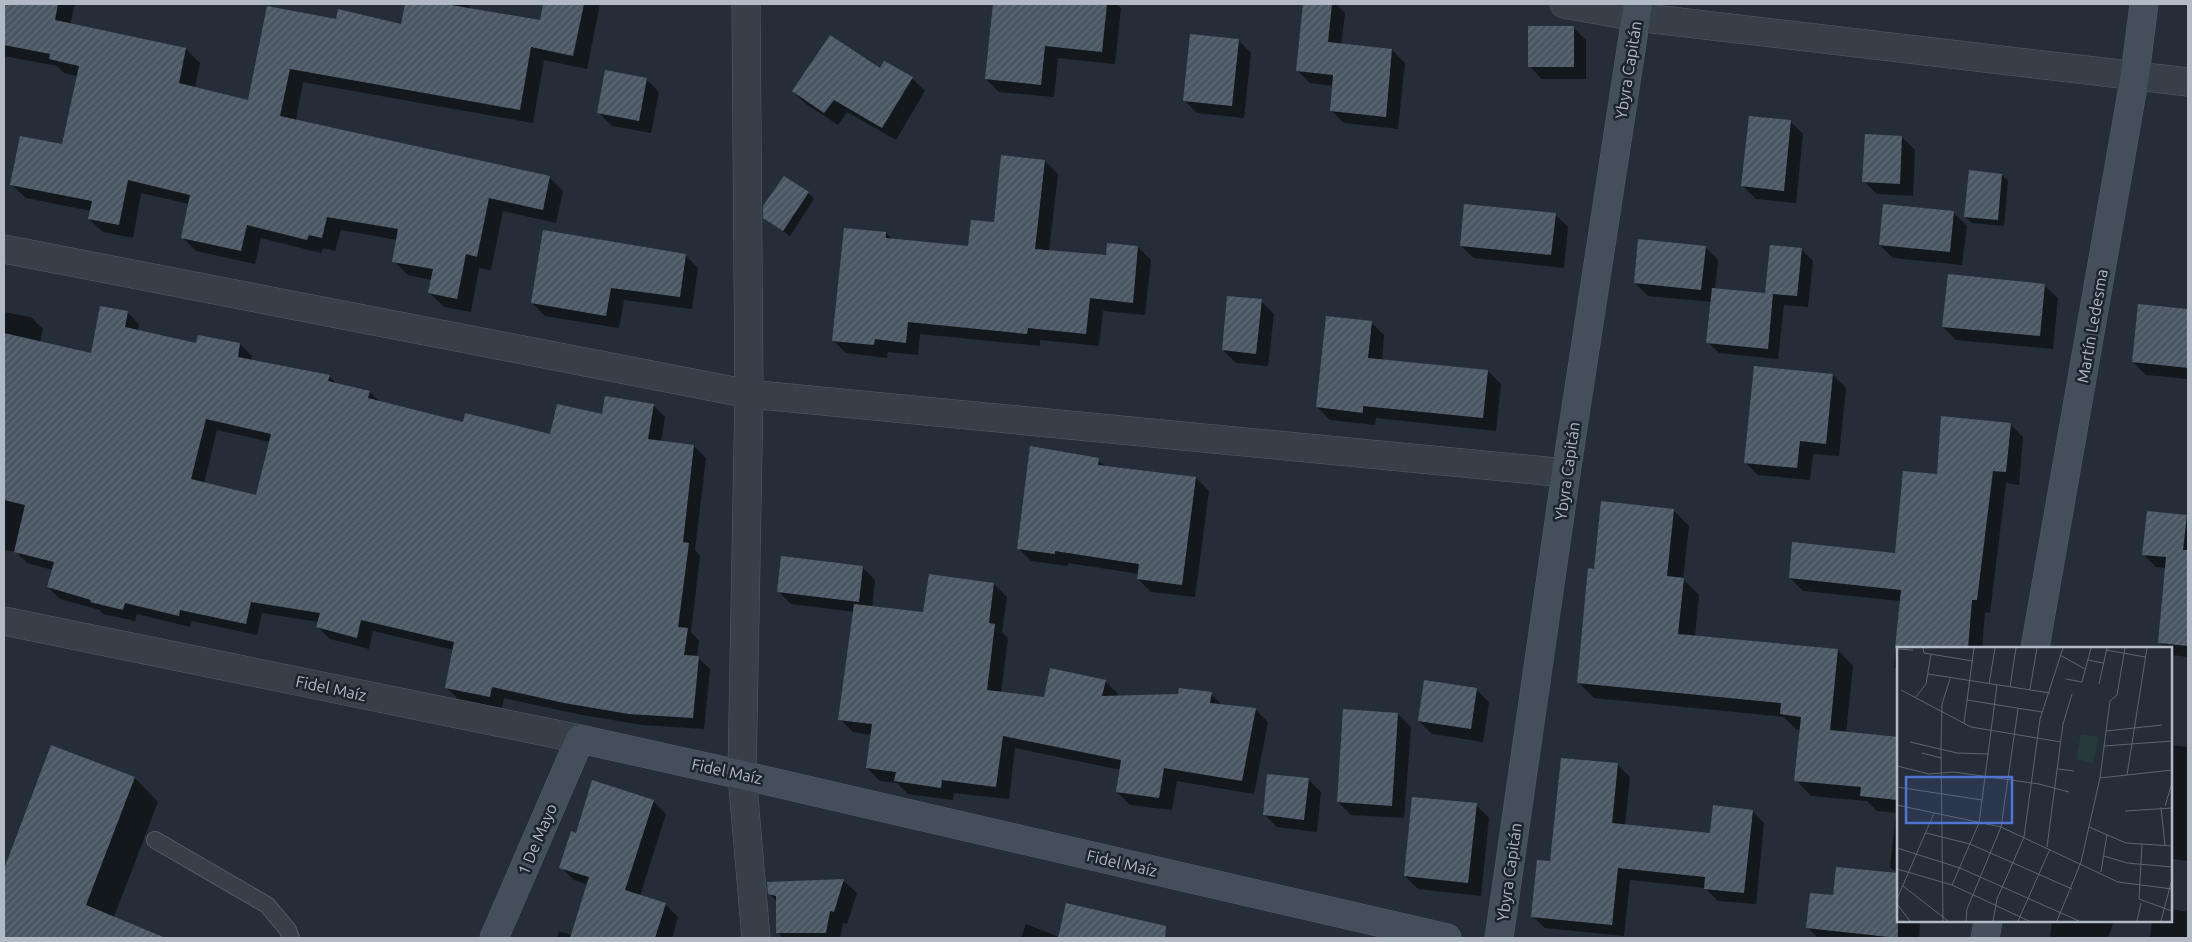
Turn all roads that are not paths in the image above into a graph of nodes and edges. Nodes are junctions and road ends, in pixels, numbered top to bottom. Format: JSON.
{"nodes":[{"id":1,"x":746,"y":4,"type":"edge"},
{"id":2,"x":1564,"y":4,"type":"edge"},
{"id":3,"x":2144,"y":4,"type":"edge"},
{"id":4,"x":1637,"y":10,"type":"edge"},
{"id":5,"x":2135,"y":75,"type":"junction"},
{"id":6,"x":2188,"y":82,"type":"edge"},
{"id":7,"x":4,"y":249,"type":"edge"},
{"id":8,"x":749,"y":394,"type":"junction"},
{"id":9,"x":1566,"y":474,"type":"junction"},
{"id":10,"x":4,"y":621,"type":"edge"},
{"id":11,"x":2035,"y":647,"type":"edge"},
{"id":12,"x":580,"y":739,"type":"junction"},
{"id":13,"x":742,"y":774,"type":"junction"},
{"id":14,"x":155,"y":840,"type":"dead end"},
{"id":15,"x":1988,"y":922,"type":"edge"},
{"id":16,"x":292,"y":938,"type":"edge"},
{"id":17,"x":494,"y":938,"type":"edge"},
{"id":18,"x":756,"y":938,"type":"edge"},
{"id":19,"x":1447,"y":938,"type":"edge"},
{"id":20,"x":1499,"y":938,"type":"edge"},
{"id":21,"x":1985,"y":938,"type":"edge"}],
"edges":[{"from":1,"to":8,"type":"street"},
{"from":2,"to":4,"type":"street"},
{"from":3,"to":5,"type":"street","name":"Martín Ledesma"},
{"from":4,"to":5,"type":"street"},
{"from":4,"to":9,"type":"street","name":"Ybyra Capitán"},
{"from":5,"to":6,"type":"street"},
{"from":5,"to":11,"type":"street","name":"Martín Ledesma"},
{"from":7,"to":8,"type":"street"},
{"from":8,"to":9,"type":"street"},
{"from":8,"to":13,"type":"street"},
{"from":9,"to":20,"type":"street","name":"Ybyra Capitán"},
{"from":10,"to":12,"type":"street","name":"Fidel Maíz"},
{"from":12,"to":13,"type":"street","name":"Fidel Maíz"},
{"from":12,"to":17,"type":"street","name":"1 De Mayo"},
{"from":13,"to":18,"type":"street"},
{"from":13,"to":19,"type":"street","name":"Fidel Maíz"},
{"from":14,"to":16,"type":"lane"},
{"from":15,"to":21,"type":"street"}]}
